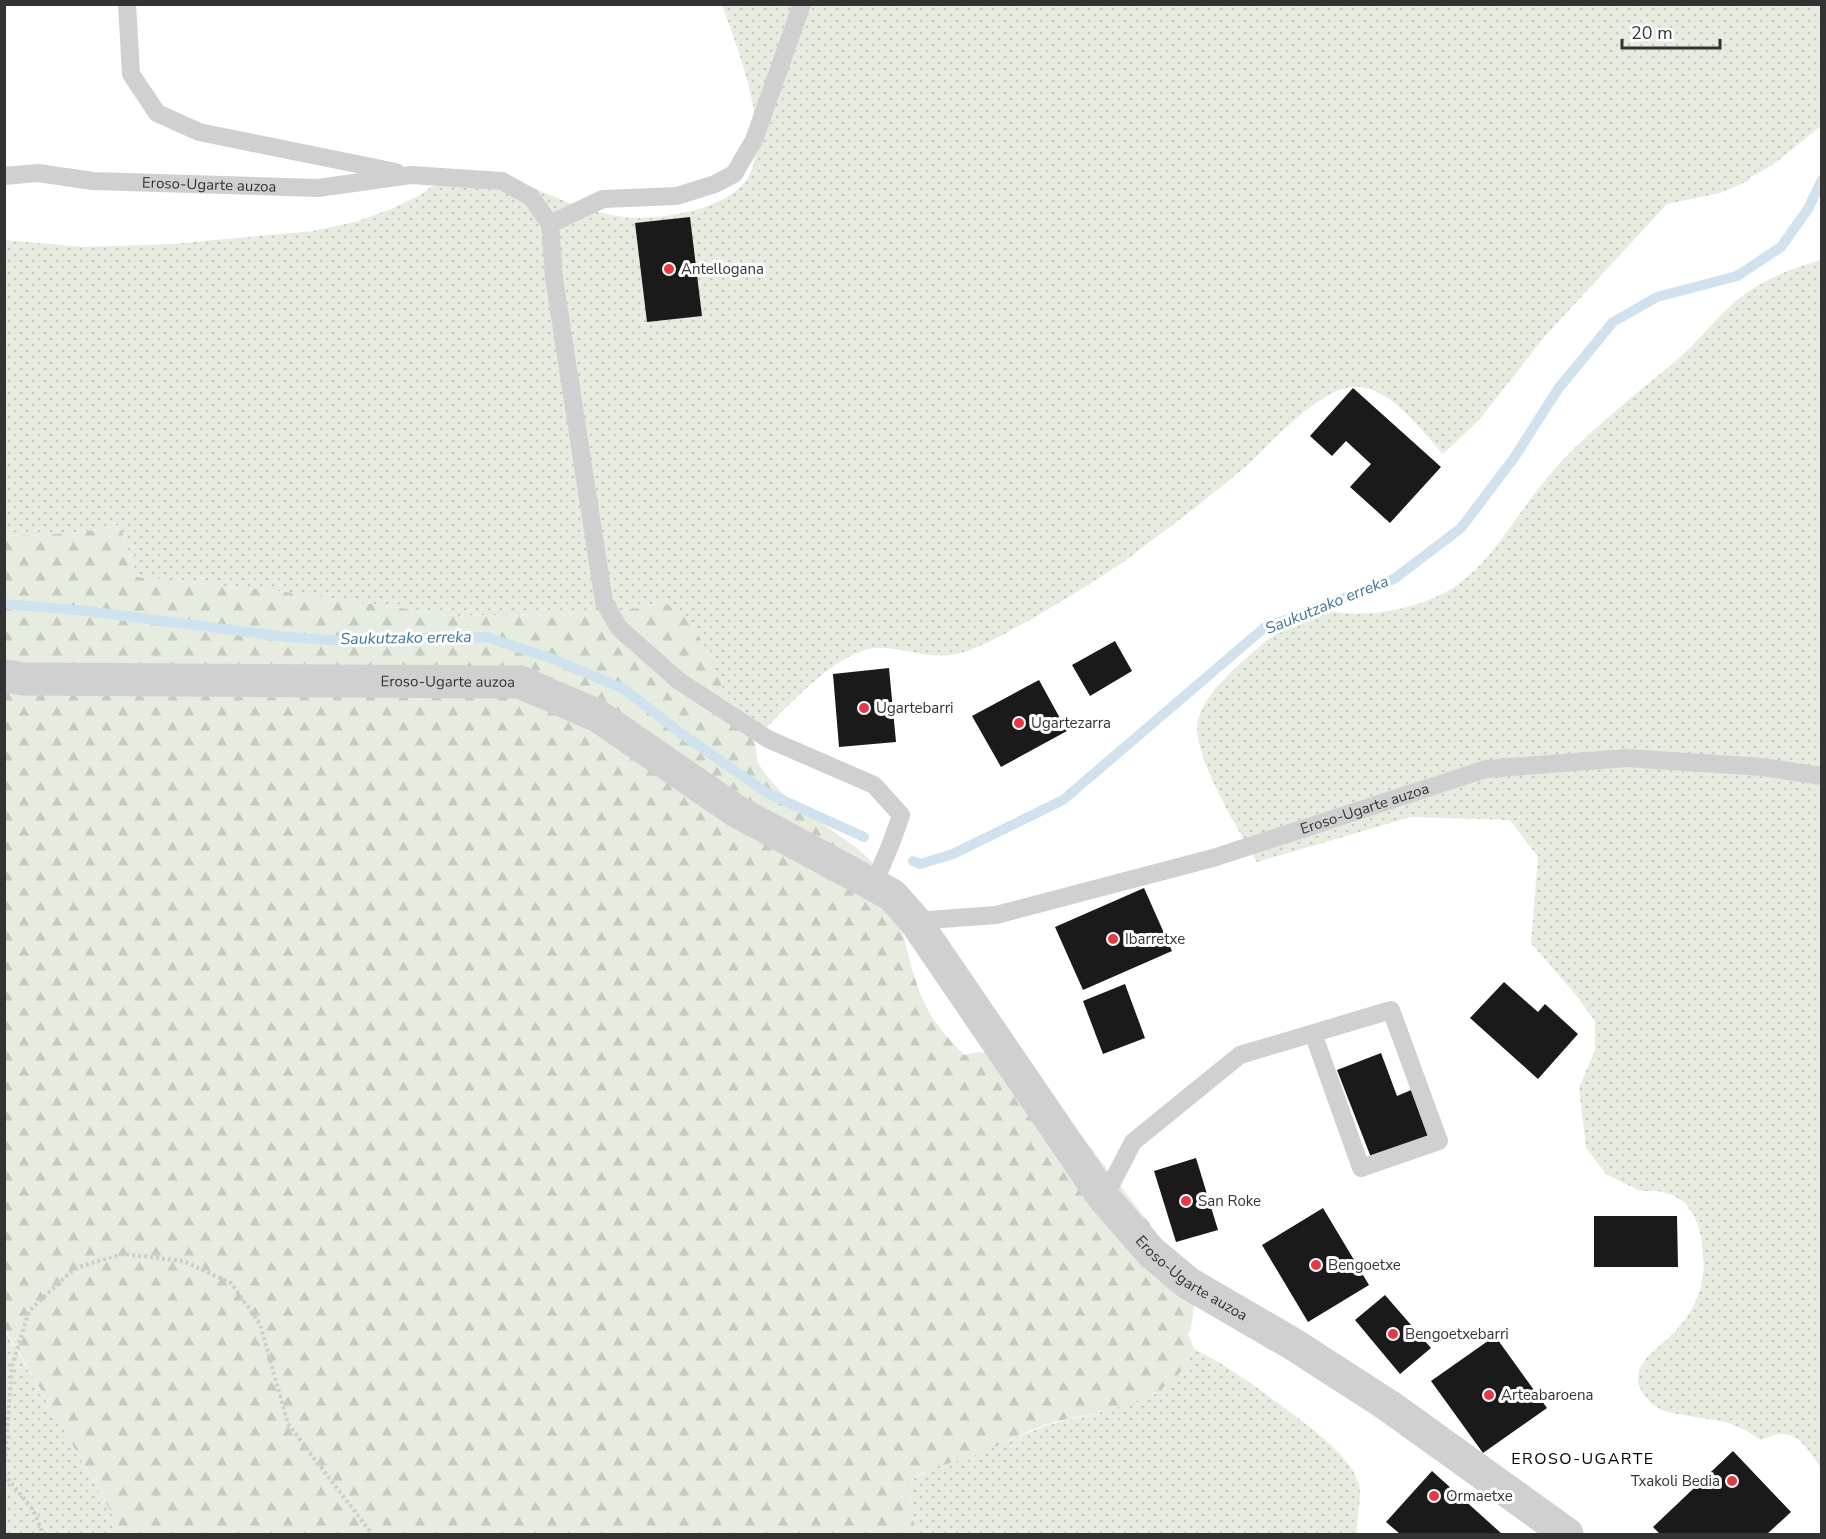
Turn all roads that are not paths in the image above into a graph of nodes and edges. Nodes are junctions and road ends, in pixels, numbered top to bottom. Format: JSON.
{"nodes":[{"id":1,"x":128,"y":4,"type":"edge"},
{"id":2,"x":802,"y":4,"type":"edge"},
{"id":3,"x":411,"y":175,"type":"junction"},
{"id":4,"x":4,"y":176,"type":"edge"},
{"id":5,"x":550,"y":224,"type":"junction"},
{"id":6,"x":11,"y":678,"type":"edge"},
{"id":7,"x":1821,"y":776,"type":"edge"},
{"id":8,"x":874,"y":884,"type":"junction"},
{"id":9,"x":915,"y":921,"type":"junction"},
{"id":10,"x":1313,"y":1033,"type":"junction"},
{"id":11,"x":1104,"y":1198,"type":"junction"},
{"id":12,"x":1568,"y":1534,"type":"edge"}],
"edges":[{"from":1,"to":3,"type":"lane","name":"Eroso-Ugarte auzoa"},
{"from":2,"to":5,"type":"lane"},
{"from":3,"to":4,"type":"lane","name":"Eroso-Ugarte auzoa"},
{"from":3,"to":5,"type":"lane","name":"Eroso-Ugarte auzoa"},
{"from":5,"to":8,"type":"lane"},
{"from":6,"to":8,"type":"street","name":"Eroso-Ugarte auzoa"},
{"from":7,"to":9,"type":"lane","name":"Eroso-Ugarte auzoa"},
{"from":8,"to":9,"type":"street","name":"Eroso-Ugarte auzoa"},
{"from":9,"to":11,"type":"street","name":"Eroso-Ugarte auzoa"},
{"from":10,"to":10,"type":"lane"},
{"from":10,"to":11,"type":"lane"},
{"from":11,"to":12,"type":"street","name":"Eroso-Ugarte auzoa"}]}
